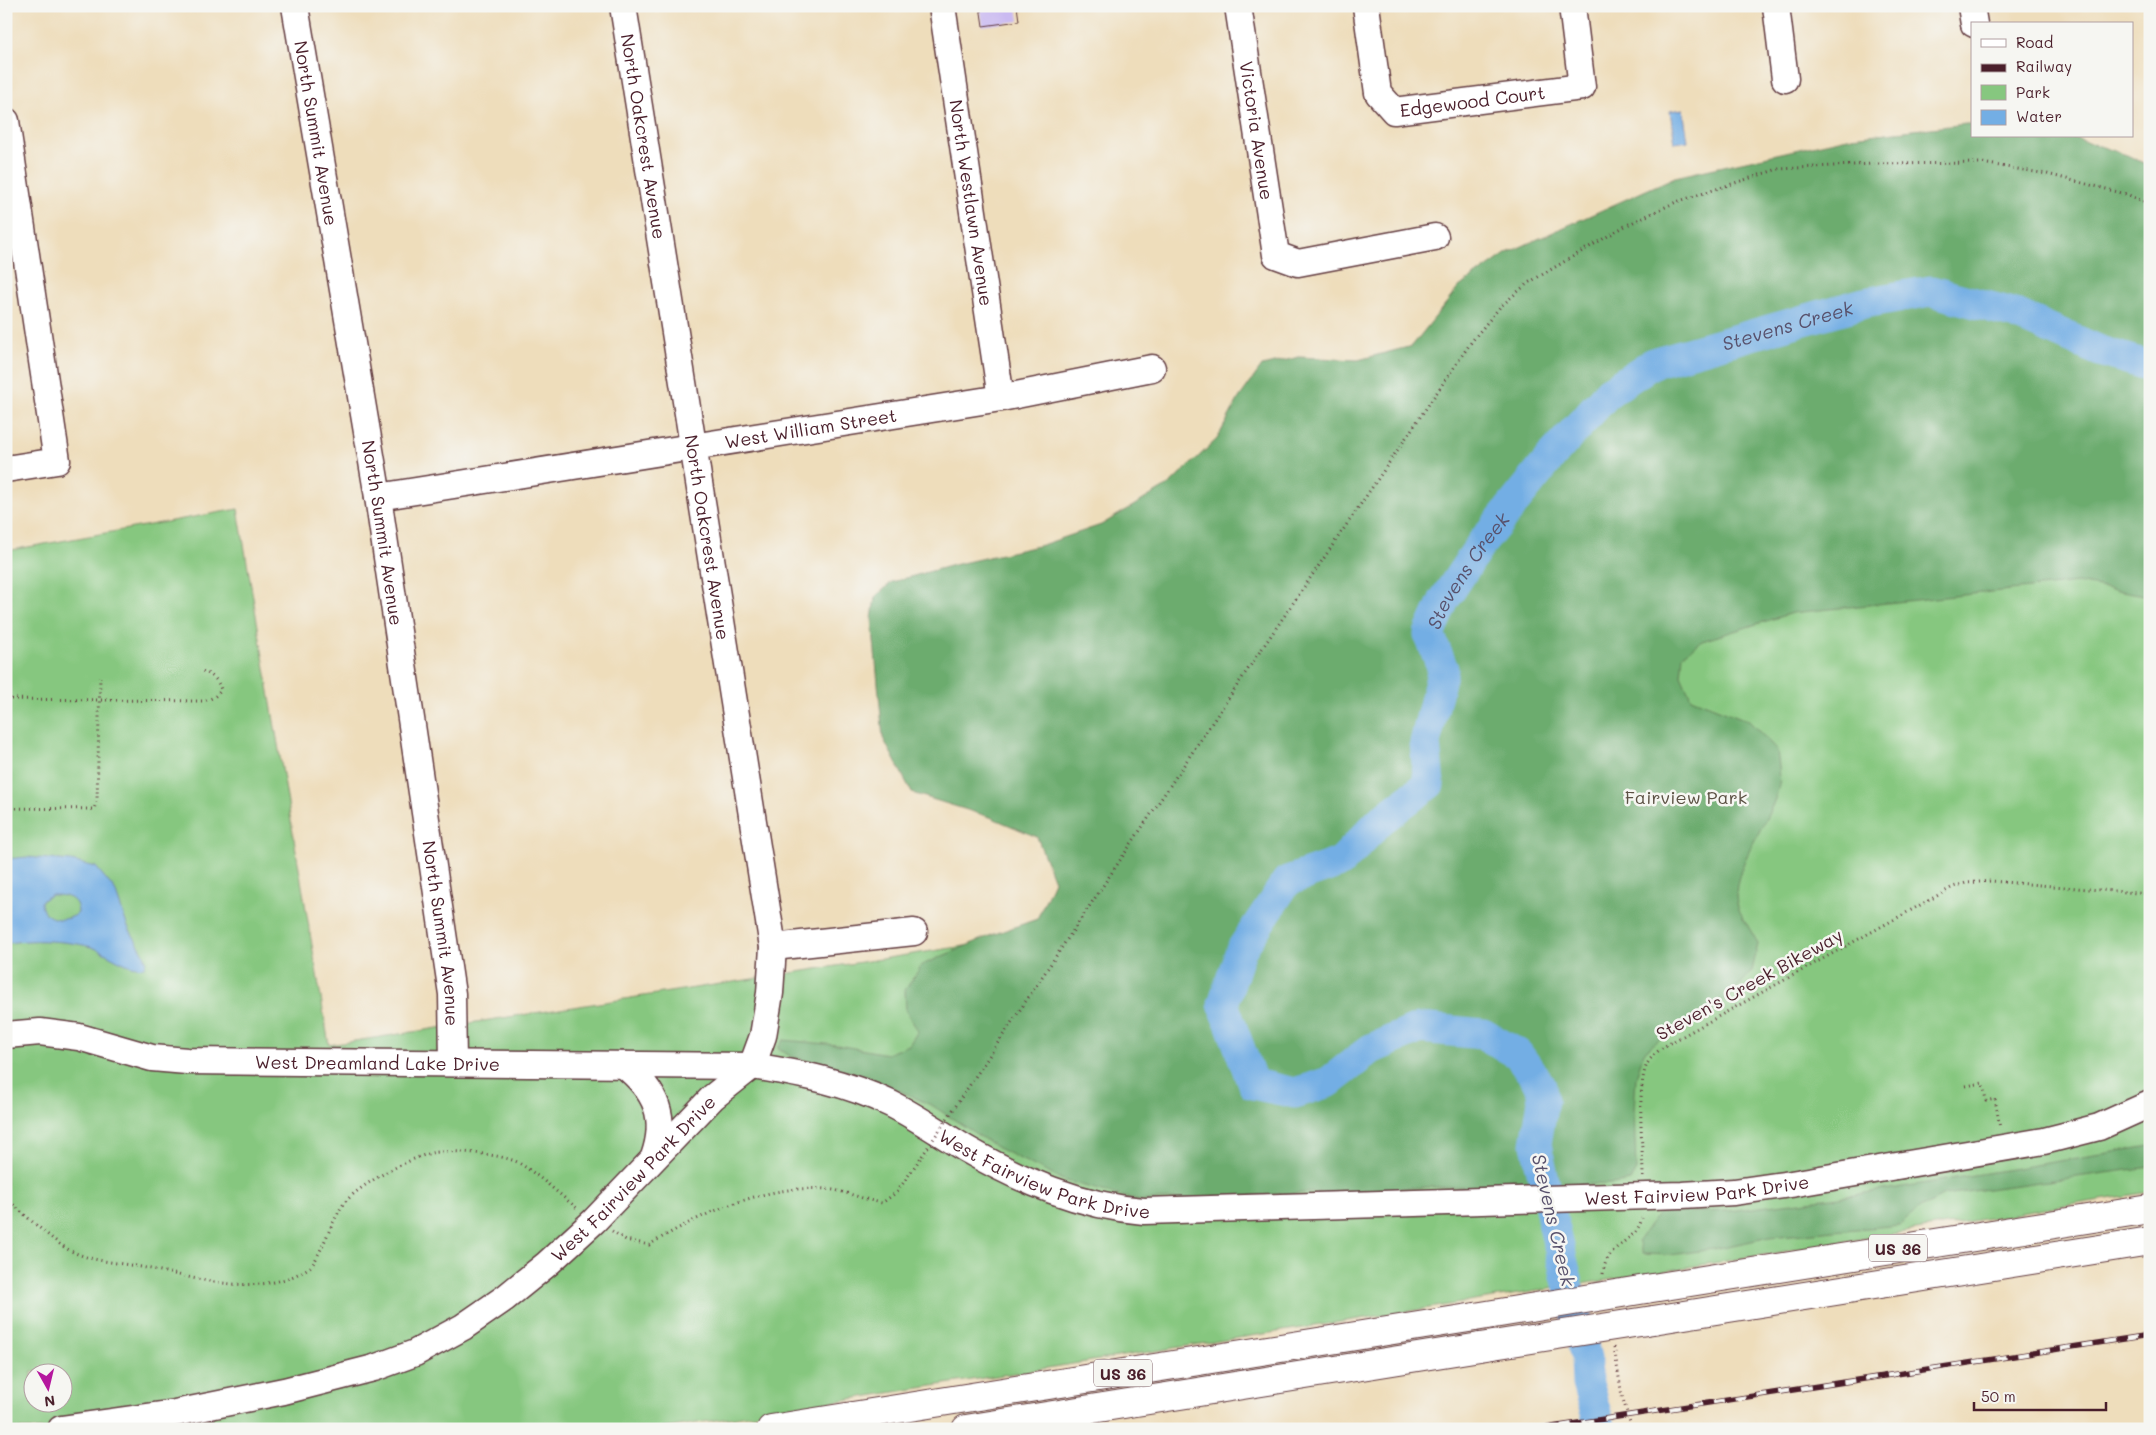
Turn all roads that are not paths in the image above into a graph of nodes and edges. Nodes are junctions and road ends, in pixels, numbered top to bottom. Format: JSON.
{"nodes":[{"id":1,"x":295,"y":6,"type":"edge"},
{"id":2,"x":623,"y":6,"type":"edge"},
{"id":3,"x":942,"y":6,"type":"edge"},
{"id":4,"x":1238,"y":6,"type":"edge"},
{"id":5,"x":1366,"y":6,"type":"edge"},
{"id":6,"x":1572,"y":6,"type":"edge"},
{"id":7,"x":1776,"y":6,"type":"edge"},
{"id":8,"x":1971,"y":6,"type":"edge"},
{"id":9,"x":1974,"y":22,"type":"edge"},
{"id":10,"x":1785,"y":79,"type":"dead end"},
{"id":11,"x":6,"y":121,"type":"edge"},
{"id":12,"x":1435,"y":237,"type":"dead end"},
{"id":13,"x":1152,"y":368,"type":"dead end"},
{"id":14,"x":1000,"y":398,"type":"junction"},
{"id":15,"x":695,"y":448,"type":"junction"},
{"id":16,"x":6,"y":469,"type":"edge"},
{"id":17,"x":378,"y":497,"type":"junction"},
{"id":18,"x":914,"y":932,"type":"dead end"},
{"id":19,"x":773,"y":947,"type":"junction"},
{"id":20,"x":6,"y":1035,"type":"edge"},
{"id":21,"x":453,"y":1062,"type":"junction"},
{"id":22,"x":624,"y":1064,"type":"junction"},
{"id":23,"x":752,"y":1066,"type":"junction"},
{"id":24,"x":2150,"y":1104,"type":"edge"},
{"id":25,"x":654,"y":1158,"type":"junction"},
{"id":26,"x":2150,"y":1209,"type":"edge"},
{"id":27,"x":2150,"y":1241,"type":"edge"},
{"id":28,"x":61,"y":1429,"type":"edge"},
{"id":29,"x":771,"y":1429,"type":"edge"},
{"id":30,"x":966,"y":1429,"type":"edge"}],
"edges":[{"from":1,"to":17,"type":"street","name":"North Summit Avenue"},
{"from":2,"to":15,"type":"street","name":"North Oakcrest Avenue"},
{"from":3,"to":14,"type":"street","name":"North Westlawn Avenue"},
{"from":4,"to":12,"type":"street","name":"Victoria Avenue"},
{"from":5,"to":6,"type":"street","name":"Edgewood Court"},
{"from":7,"to":10,"type":"street"},
{"from":8,"to":9,"type":"street"},
{"from":11,"to":16,"type":"street"},
{"from":13,"to":14,"type":"street","name":"West William Street"},
{"from":14,"to":15,"type":"street","name":"West William Street"},
{"from":15,"to":17,"type":"street","name":"West William Street"},
{"from":15,"to":19,"type":"street","name":"North Oakcrest Avenue"},
{"from":17,"to":21,"type":"street","name":"North Summit Avenue"},
{"from":18,"to":19,"type":"street"},
{"from":19,"to":23,"type":"street","name":"North Oakcrest Avenue"},
{"from":20,"to":21,"type":"street","name":"West Dreamland Lake Drive"},
{"from":21,"to":22,"type":"street","name":"West Dreamland Lake Drive"},
{"from":22,"to":23,"type":"street","name":"West Dreamland Lake Drive"},
{"from":22,"to":25,"type":"street"},
{"from":23,"to":24,"type":"street","name":"West Fairview Park Drive"},
{"from":23,"to":25,"type":"street","name":"West Fairview Park Drive"},
{"from":25,"to":28,"type":"street","name":"West Fairview Park Drive"},
{"from":26,"to":29,"type":"main road","number":"US 36","bridge":true},
{"from":27,"to":30,"type":"main road","number":"US 36","bridge":true}]}
